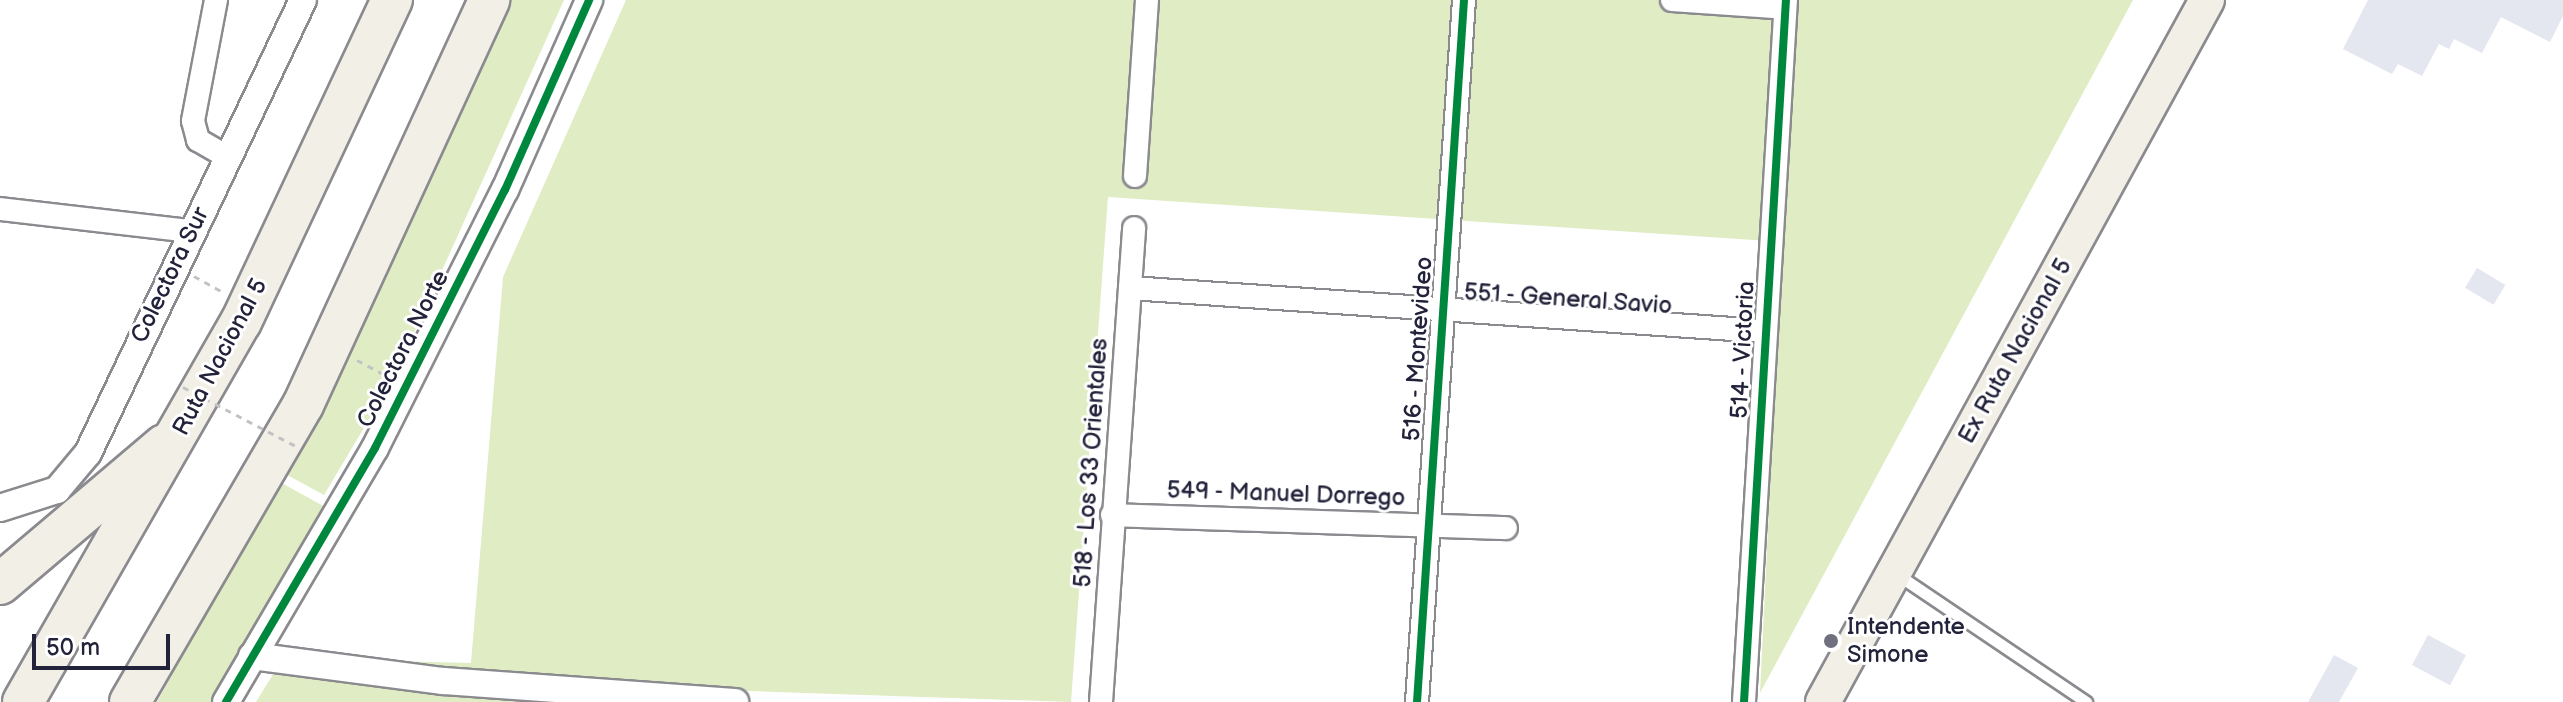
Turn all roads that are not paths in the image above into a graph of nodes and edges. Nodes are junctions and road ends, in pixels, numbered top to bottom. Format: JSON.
{"nodes":[{"id":1,"x":216,"y":0,"type":"edge"},
{"id":2,"x":303,"y":0,"type":"edge"},
{"id":3,"x":392,"y":0,"type":"edge"},
{"id":4,"x":489,"y":0,"type":"edge"},
{"id":5,"x":589,"y":0,"type":"edge"},
{"id":6,"x":1147,"y":0,"type":"edge"},
{"id":7,"x":1464,"y":0,"type":"edge"},
{"id":8,"x":1672,"y":0,"type":"edge"},
{"id":9,"x":2207,"y":0,"type":"edge"},
{"id":10,"x":1786,"y":4,"type":"edge"},
{"id":11,"x":228,"y":157,"type":"junction"},
{"id":12,"x":1135,"y":176,"type":"dead end"},
{"id":13,"x":0,"y":209,"type":"edge"},
{"id":14,"x":1134,"y":228,"type":"dead end"},
{"id":15,"x":191,"y":231,"type":"junction"},
{"id":16,"x":1130,"y":288,"type":"junction"},
{"id":17,"x":1441,"y":310,"type":"junction"},
{"id":18,"x":1763,"y":331,"type":"junction"},
{"id":19,"x":184,"y":407,"type":"junction"},
{"id":20,"x":0,"y":508,"type":"edge"},
{"id":21,"x":1112,"y":515,"type":"junction"},
{"id":22,"x":1425,"y":524,"type":"junction"},
{"id":23,"x":1506,"y":528,"type":"dead end"},
{"id":24,"x":1894,"y":573,"type":"junction"},
{"id":25,"x":0,"y":584,"type":"edge"},
{"id":26,"x":252,"y":656,"type":"junction"},
{"id":27,"x":23,"y":702,"type":"edge"},
{"id":28,"x":130,"y":702,"type":"edge"},
{"id":29,"x":226,"y":702,"type":"edge"},
{"id":30,"x":728,"y":702,"type":"edge"},
{"id":31,"x":735,"y":702,"type":"edge"},
{"id":32,"x":1101,"y":702,"type":"edge"},
{"id":33,"x":1417,"y":702,"type":"edge"},
{"id":34,"x":1744,"y":702,"type":"edge"},
{"id":35,"x":1823,"y":702,"type":"edge"},
{"id":36,"x":2086,"y":702,"type":"edge"}],
"edges":[{"from":1,"to":11,"type":"street"},
{"from":2,"to":11,"type":"street","name":"Colectora Sur"},
{"from":3,"to":19,"type":"highway","name":"Ruta Nacional 5"},
{"from":4,"to":28,"type":"highway"},
{"from":5,"to":26,"type":"street","name":"Colectora Norte"},
{"from":6,"to":12,"type":"street"},
{"from":7,"to":17,"type":"street","name":"516 - Montevideo"},
{"from":8,"to":10,"type":"street"},
{"from":9,"to":24,"type":"main road","name":"Ex Ruta Nacional 5"},
{"from":10,"to":18,"type":"street","name":"514 - Victoria"},
{"from":11,"to":15,"type":"street","name":"Colectora Sur"},
{"from":13,"to":15,"type":"street"},
{"from":14,"to":16,"type":"street","name":"518 - Los 33 Orientales"},
{"from":15,"to":20,"type":"street","name":"Colectora Sur"},
{"from":16,"to":17,"type":"street","name":"551 - General Savio"},
{"from":16,"to":21,"type":"street","name":"518 - Los 33 Orientales"},
{"from":17,"to":18,"type":"street","name":"551 - General Savio"},
{"from":17,"to":22,"type":"street","name":"516 - Montevideo"},
{"from":18,"to":34,"type":"street","name":"514 - Victoria"},
{"from":19,"to":25,"type":"highway"},
{"from":19,"to":27,"type":"highway","name":"Ruta Nacional 5"},
{"from":21,"to":22,"type":"street","name":"549 - Manuel Dorrego"},
{"from":21,"to":32,"type":"street","name":"518 - Los 33 Orientales"},
{"from":22,"to":23,"type":"street","name":"549 - Manuel Dorrego"},
{"from":22,"to":33,"type":"street","name":"516 - Montevideo"},
{"from":24,"to":35,"type":"main road","name":"Ex Ruta Nacional 5"},
{"from":24,"to":36,"type":"lane"},
{"from":26,"to":29,"type":"street","name":"Colectora Norte"},
{"from":26,"to":30,"type":"street"},
{"from":30,"to":31,"type":"street"}]}
